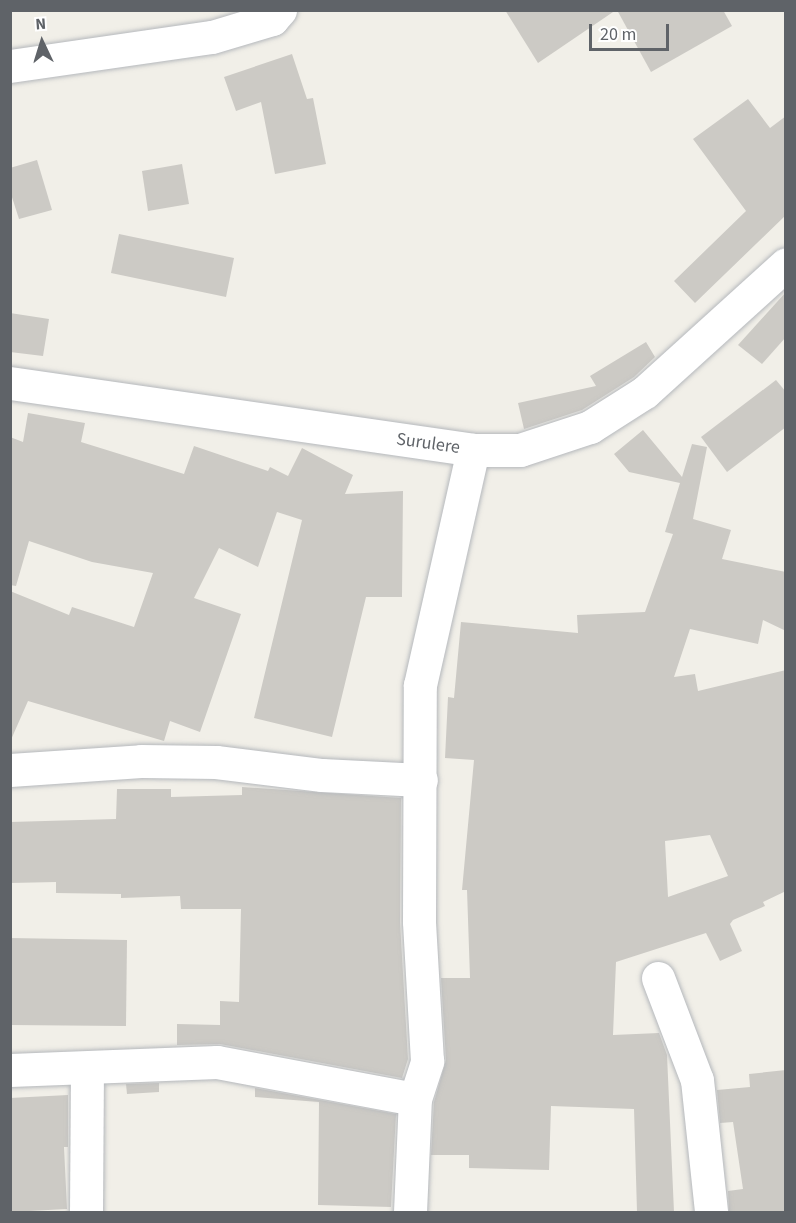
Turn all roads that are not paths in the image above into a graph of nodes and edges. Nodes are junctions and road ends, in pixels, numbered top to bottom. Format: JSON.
{"nodes":[{"id":1,"x":280,"y":10,"type":"edge"},
{"id":2,"x":10,"y":66,"type":"edge"},
{"id":3,"x":786,"y":264,"type":"edge"},
{"id":4,"x":10,"y":383,"type":"edge"},
{"id":5,"x":473,"y":450,"type":"junction"},
{"id":6,"x":10,"y":770,"type":"edge"},
{"id":7,"x":421,"y":780,"type":"junction"},
{"id":8,"x":658,"y":978,"type":"dead end"},
{"id":9,"x":87,"y":1069,"type":"junction"},
{"id":10,"x":10,"y":1070,"type":"edge"},
{"id":11,"x":415,"y":1099,"type":"junction"},
{"id":12,"x":86,"y":1212,"type":"edge"},
{"id":13,"x":410,"y":1212,"type":"edge"},
{"id":14,"x":711,"y":1212,"type":"edge"}],
"edges":[{"from":1,"to":2,"type":"street"},
{"from":3,"to":5,"type":"street","name":"Surulere"},
{"from":4,"to":5,"type":"street","name":"Surulere"},
{"from":5,"to":7,"type":"street"},
{"from":6,"to":7,"type":"street"},
{"from":7,"to":11,"type":"street"},
{"from":8,"to":14,"type":"street"},
{"from":9,"to":10,"type":"street"},
{"from":9,"to":11,"type":"street"},
{"from":9,"to":12,"type":"street"},
{"from":11,"to":13,"type":"street"}]}
